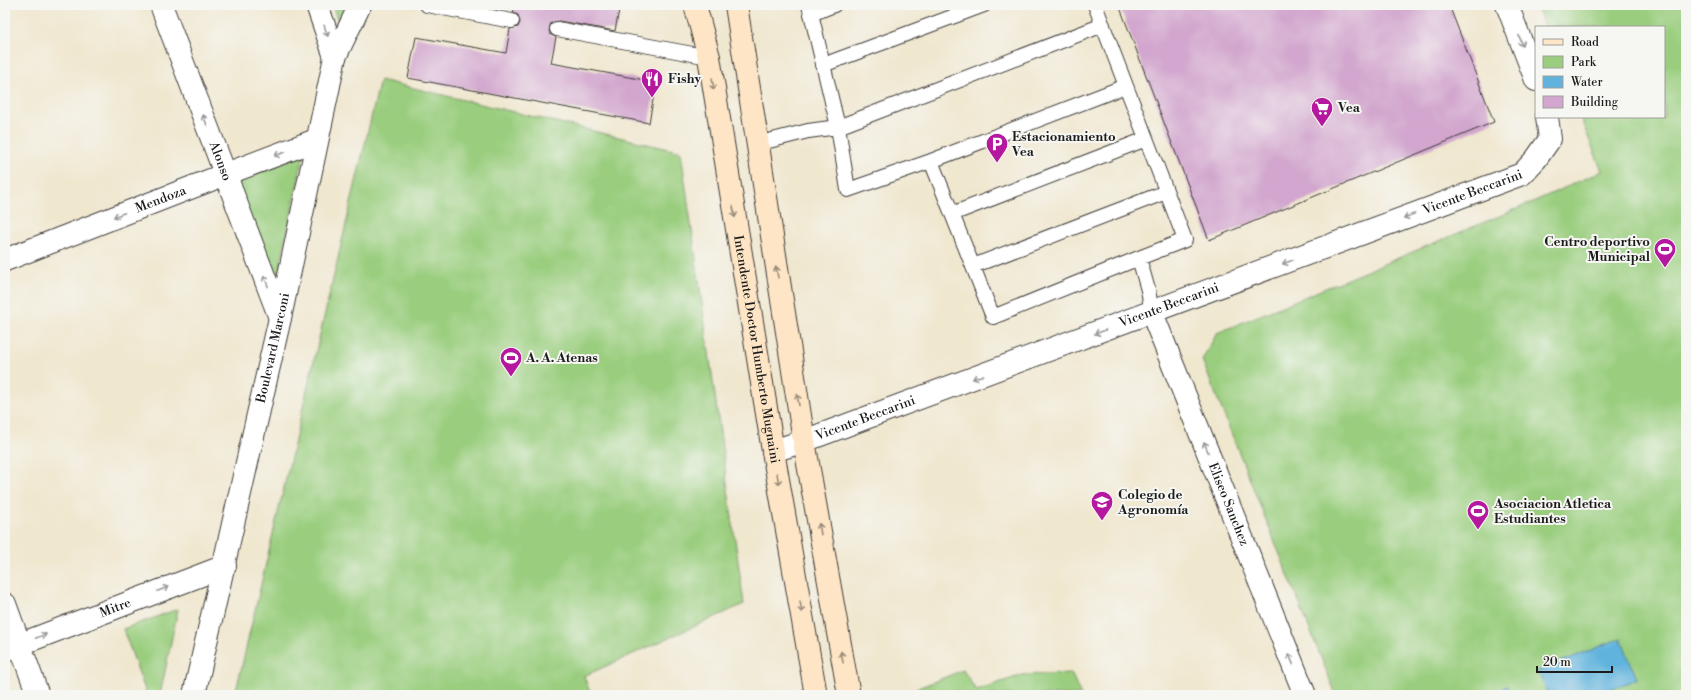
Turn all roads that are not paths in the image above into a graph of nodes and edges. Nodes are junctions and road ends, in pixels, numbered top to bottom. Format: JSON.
{"nodes":[{"id":1,"x":161,"y":5,"type":"edge"},
{"id":2,"x":317,"y":5,"type":"edge"},
{"id":3,"x":360,"y":5,"type":"edge"},
{"id":4,"x":427,"y":5,"type":"edge"},
{"id":5,"x":695,"y":5,"type":"edge"},
{"id":6,"x":736,"y":5,"type":"edge"},
{"id":7,"x":834,"y":5,"type":"edge"},
{"id":8,"x":984,"y":5,"type":"edge"},
{"id":9,"x":1095,"y":5,"type":"edge"},
{"id":10,"x":1507,"y":5,"type":"edge"},
{"id":11,"x":810,"y":10,"type":"edge"},
{"id":12,"x":512,"y":21,"type":"dead end"},
{"id":13,"x":1103,"y":26,"type":"junction"},
{"id":14,"x":557,"y":29,"type":"dead end"},
{"id":15,"x":335,"y":57,"type":"junction"},
{"id":16,"x":709,"y":57,"type":"junction"},
{"id":17,"x":823,"y":65,"type":"junction"},
{"id":18,"x":1535,"y":77,"type":"edge"},
{"id":19,"x":1126,"y":86,"type":"junction"},
{"id":20,"x":1547,"y":118,"type":"edge"},
{"id":21,"x":838,"y":127,"type":"junction"},
{"id":22,"x":1146,"y":139,"type":"junction"},
{"id":23,"x":316,"y":140,"type":"junction"},
{"id":24,"x":757,"y":144,"type":"junction"},
{"id":25,"x":931,"y":160,"type":"junction"},
{"id":26,"x":226,"y":174,"type":"junction"},
{"id":27,"x":1166,"y":192,"type":"junction"},
{"id":28,"x":952,"y":214,"type":"junction"},
{"id":29,"x":1139,"y":258,"type":"junction"},
{"id":30,"x":5,"y":260,"type":"edge"},
{"id":31,"x":973,"y":266,"type":"junction"},
{"id":32,"x":1152,"y":313,"type":"junction"},
{"id":33,"x":280,"y":318,"type":"junction"},
{"id":34,"x":804,"y":441,"type":"junction"},
{"id":35,"x":773,"y":451,"type":"junction"},
{"id":36,"x":225,"y":566,"type":"junction"},
{"id":37,"x":5,"y":604,"type":"edge"},
{"id":38,"x":12,"y":647,"type":"edge"},
{"id":39,"x":38,"y":695,"type":"edge"},
{"id":40,"x":194,"y":695,"type":"edge"},
{"id":41,"x":816,"y":695,"type":"edge"},
{"id":42,"x":849,"y":695,"type":"edge"},
{"id":43,"x":1305,"y":695,"type":"edge"}],
"edges":[{"from":26,"to":1,"type":"street","name":"Alonso","one_way":true},
{"from":2,"to":15,"type":"street","one_way":true},
{"from":3,"to":15,"type":"street","name":"Boulevard Marconi"},
{"from":4,"to":12,"type":"lane"},
{"from":5,"to":16,"type":"main road","name":"Intendente Doctor Humberto Mugnaini"},
{"from":6,"to":24,"type":"main road"},
{"from":7,"to":11,"type":"lane"},
{"from":8,"to":17,"type":"lane"},
{"from":9,"to":13,"type":"lane"},
{"from":10,"to":18,"type":"street","one_way":true},
{"from":11,"to":17,"type":"lane"},
{"from":13,"to":19,"type":"lane"},
{"from":13,"to":21,"type":"lane"},
{"from":14,"to":16,"type":"lane"},
{"from":15,"to":23,"type":"street","name":"Boulevard Marconi"},
{"from":16,"to":35,"type":"main road","name":"Intendente Doctor Humberto Mugnaini","one_way":true},
{"from":17,"to":21,"type":"lane"},
{"from":19,"to":22,"type":"lane"},
{"from":19,"to":25,"type":"lane"},
{"from":20,"to":32,"type":"street","name":"Vicente Beccarini","one_way":true},
{"from":21,"to":24,"type":"lane"},
{"from":21,"to":25,"type":"lane"},
{"from":22,"to":27,"type":"lane"},
{"from":22,"to":28,"type":"lane"},
{"from":23,"to":26,"type":"street","name":"Mendoza","one_way":true},
{"from":23,"to":33,"type":"street","name":"Boulevard Marconi"},
{"from":34,"to":24,"type":"main road","one_way":true},
{"from":25,"to":28,"type":"lane"},
{"from":26,"to":30,"type":"street","name":"Mendoza","one_way":true},
{"from":33,"to":26,"type":"street","name":"Alonso","one_way":true},
{"from":27,"to":29,"type":"lane"},
{"from":27,"to":31,"type":"lane"},
{"from":28,"to":31,"type":"lane"},
{"from":29,"to":31,"type":"lane"},
{"from":29,"to":32,"type":"lane"},
{"from":32,"to":34,"type":"street","name":"Vicente Beccarini","one_way":true},
{"from":43,"to":32,"type":"street","name":"Eliseo Sanchez","one_way":true},
{"from":33,"to":36,"type":"street","name":"Boulevard Marconi"},
{"from":34,"to":35,"type":"street","name":"Vicente Beccarini"},
{"from":42,"to":34,"type":"main road","one_way":true},
{"from":35,"to":41,"type":"main road","name":"Intendente Doctor Humberto Mugnaini","one_way":true},
{"from":38,"to":36,"type":"street","name":"Mitre","one_way":true},
{"from":36,"to":40,"type":"street","name":"Boulevard Marconi"},
{"from":37,"to":38,"type":"street"},
{"from":38,"to":39,"type":"street"}]}
